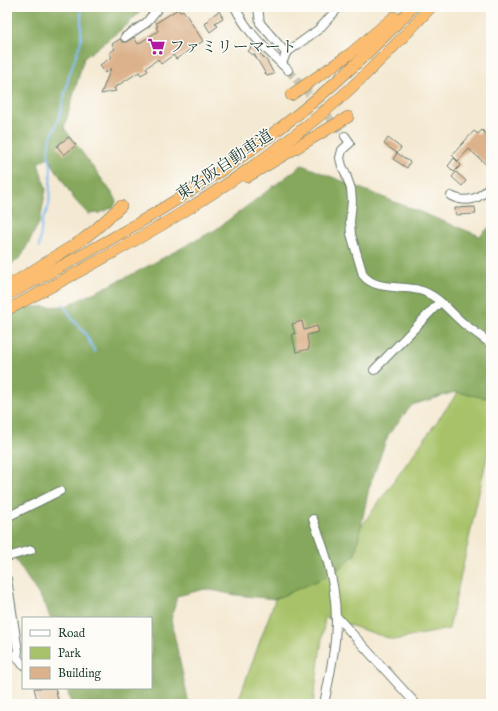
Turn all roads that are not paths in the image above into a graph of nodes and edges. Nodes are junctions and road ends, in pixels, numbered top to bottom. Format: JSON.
{"nodes":[{"id":1,"x":159,"y":7,"type":"edge"},
{"id":2,"x":234,"y":7,"type":"edge"},
{"id":3,"x":258,"y":7,"type":"edge"},
{"id":4,"x":339,"y":7,"type":"edge"},
{"id":5,"x":405,"y":7,"type":"edge"},
{"id":6,"x":413,"y":7,"type":"edge"},
{"id":7,"x":431,"y":7,"type":"edge"},
{"id":8,"x":125,"y":37,"type":"dead end"},
{"id":9,"x":286,"y":53,"type":"junction"},
{"id":10,"x":291,"y":95,"type":"dead end"},
{"id":11,"x":348,"y":117,"type":"dead end"},
{"id":12,"x":345,"y":136,"type":"dead end"},
{"id":13,"x":491,"y":186,"type":"edge"},
{"id":14,"x":451,"y":196,"type":"dead end"},
{"id":15,"x":120,"y":206,"type":"dead end"},
{"id":16,"x":152,"y":230,"type":"junction"},
{"id":17,"x":7,"y":287,"type":"edge"},
{"id":18,"x":7,"y":295,"type":"edge"},
{"id":19,"x":440,"y":302,"type":"junction"},
{"id":20,"x":7,"y":310,"type":"edge"},
{"id":21,"x":491,"y":344,"type":"edge"},
{"id":22,"x":374,"y":370,"type":"dead end"},
{"id":23,"x":60,"y":491,"type":"dead end"},
{"id":24,"x":7,"y":517,"type":"edge"},
{"id":25,"x":313,"y":519,"type":"dead end"},
{"id":26,"x":31,"y":550,"type":"dead end"},
{"id":27,"x":7,"y":557,"type":"edge"},
{"id":28,"x":7,"y":579,"type":"edge"},
{"id":29,"x":337,"y":616,"type":"junction"},
{"id":30,"x":22,"y":664,"type":"edge"},
{"id":31,"x":324,"y":704,"type":"edge"},
{"id":32,"x":416,"y":704,"type":"edge"}],
"edges":[{"from":1,"to":8,"type":"street"},
{"from":2,"to":9,"type":"street"},
{"from":3,"to":9,"type":"street"},
{"from":4,"to":9,"type":"street"},
{"from":5,"to":10,"type":"highway"},
{"from":6,"to":18,"type":"highway","name":"東名阪自動車道"},
{"from":7,"to":16,"type":"highway","name":"東名阪自動車道"},
{"from":11,"to":16,"type":"highway"},
{"from":12,"to":19,"type":"street"},
{"from":13,"to":14,"type":"street"},
{"from":15,"to":17,"type":"highway"},
{"from":16,"to":20,"type":"highway","name":"東名阪自動車道"},
{"from":19,"to":21,"type":"street"},
{"from":19,"to":22,"type":"street"},
{"from":23,"to":24,"type":"street"},
{"from":25,"to":29,"type":"street"},
{"from":26,"to":27,"type":"street"},
{"from":28,"to":30,"type":"street"},
{"from":29,"to":31,"type":"street"},
{"from":29,"to":32,"type":"street"}]}
